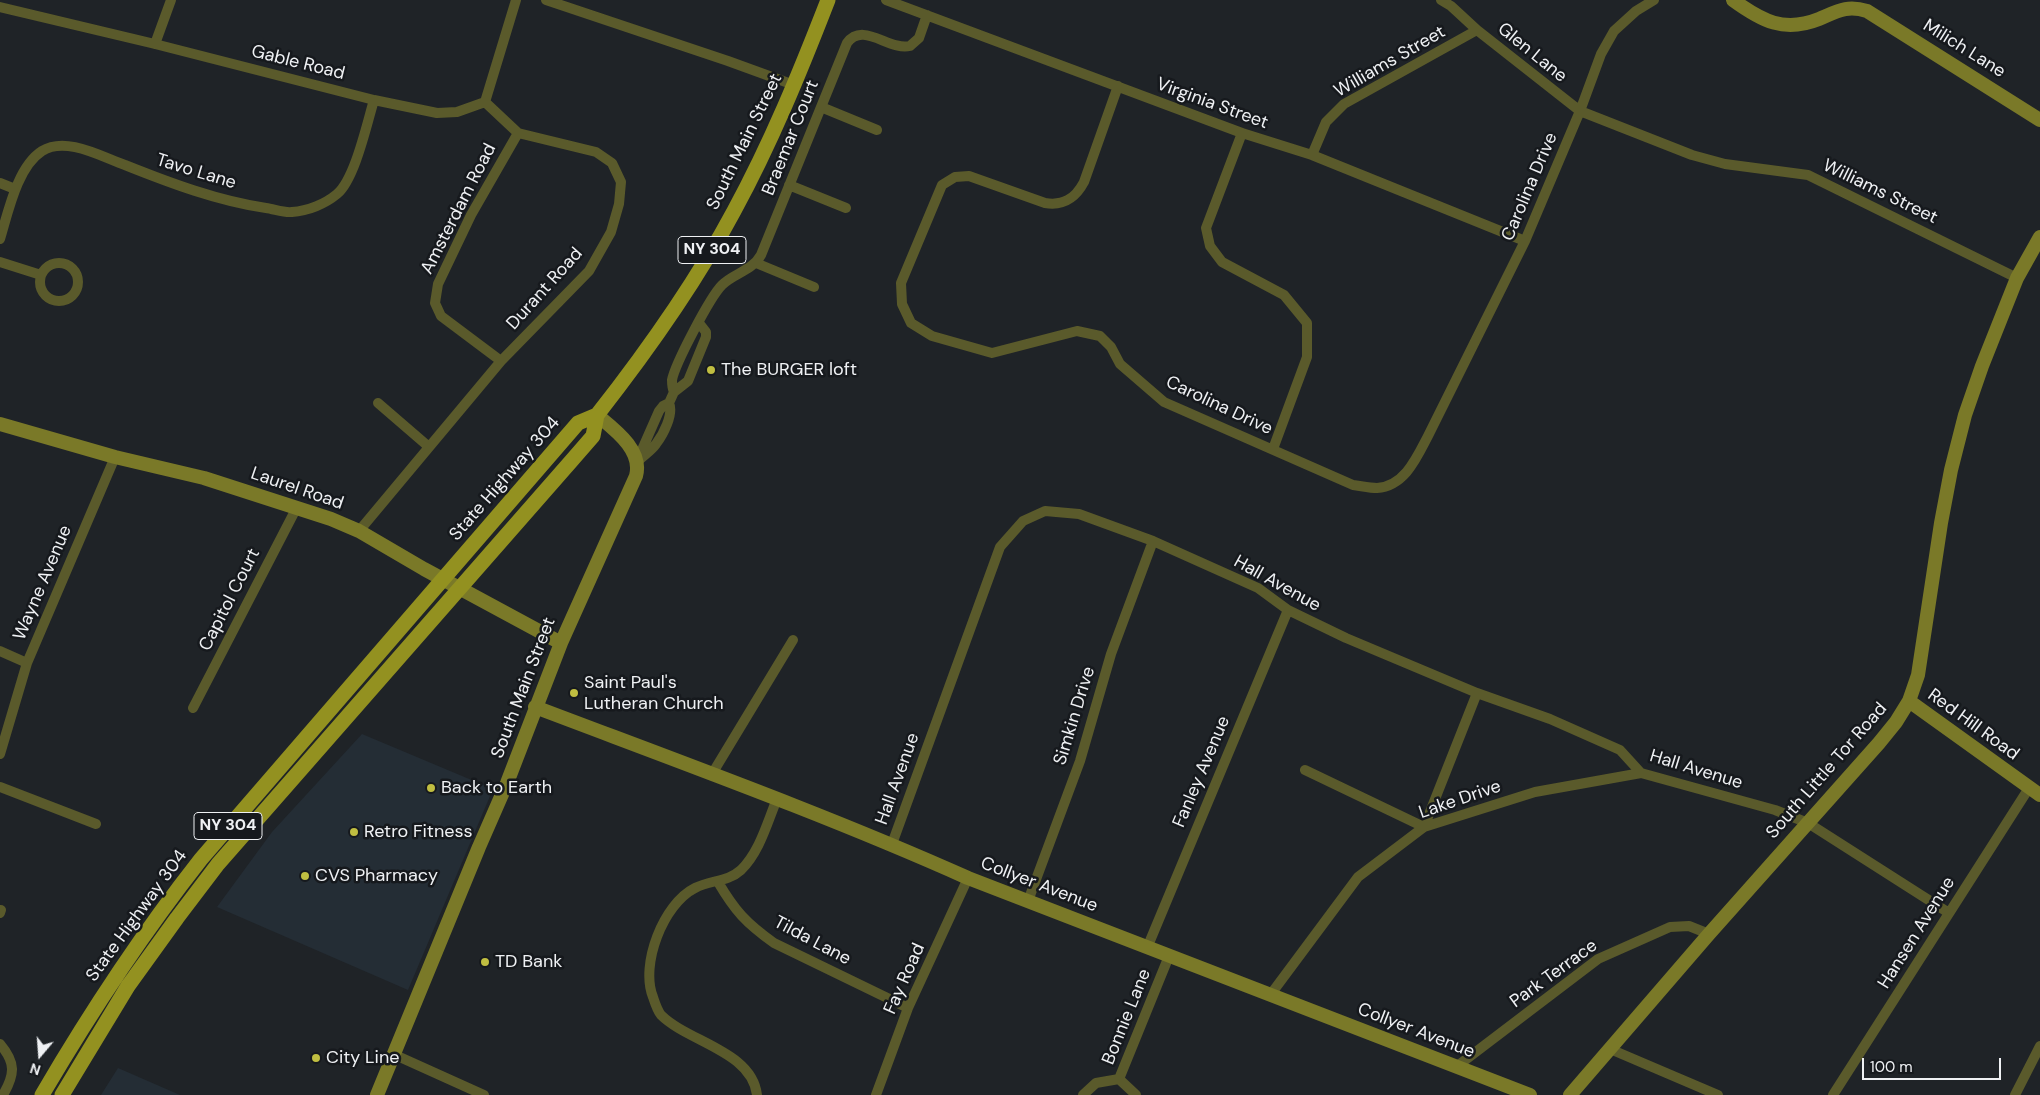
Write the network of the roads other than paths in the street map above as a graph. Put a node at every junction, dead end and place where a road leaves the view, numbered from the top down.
1 (172, 0) edge
2 (516, 0) edge
3 (546, 0) edge
4 (828, 0) edge
5 (886, 0) edge
6 (1442, 0) edge
7 (1654, 0) edge
8 (1733, 0) edge
9 (0, 7) edge
10 (927, 15) junction
11 (1477, 30) junction
12 (155, 44) junction
13 (794, 85) junction
14 (1118, 86) junction
15 (374, 100) junction
16 (485, 102) junction
17 (821, 107) junction
18 (1580, 111) junction
19 (2040, 120) edge
20 (877, 130) dead end
21 (518, 133) junction
22 (1242, 133) junction
23 (1312, 155) junction
24 (0, 183) edge
25 (789, 185) junction
26 (15, 189) junction
27 (846, 208) dead end
28 (2040, 237) edge
29 (0, 239) edge
30 (1525, 241) junction
31 (0, 262) edge
32 (756, 264) junction
33 (41, 275) dead end
34 (2017, 278) junction
35 (814, 287) dead end
36 (699, 323) junction
37 (501, 361) junction
38 (674, 392) junction
39 (378, 403) dead end
40 (597, 415) junction
41 (0, 424) edge
42 (429, 448) junction
43 (1273, 450) junction
44 (115, 457) junction
45 (637, 461) junction
46 (297, 507) junction
47 (360, 531) junction
48 (1153, 541) junction
49 (442, 579) junction
50 (461, 589) junction
51 (1288, 610) junction
52 (794, 640) dead end
53 (561, 643) junction
54 (0, 651) edge
55 (27, 662) junction
56 (1477, 694) junction
57 (1910, 701) junction
58 (535, 707) junction
59 (193, 708) dead end
60 (0, 754) edge
61 (1305, 770) dead end
62 (1641, 773) junction
63 (712, 774) junction
64 (0, 787) edge
65 (2036, 790) edge
66 (777, 799) junction
67 (1808, 823) junction
68 (96, 824) dead end
69 (1424, 827) junction
70 (892, 844) junction
71 (968, 878) junction
72 (718, 882) junction
73 (1028, 901) junction
74 (1949, 913) junction
75 (1709, 934) junction
76 (1147, 948) junction
77 (1169, 956) junction
78 (1271, 994) junction
79 (908, 1008) junction
80 (0, 1044) edge
81 (2040, 1046) edge
82 (1610, 1049) junction
83 (393, 1054) junction
84 (1456, 1067) junction
85 (1120, 1079) junction
86 (3, 1095) edge
87 (42, 1095) edge
88 (62, 1095) edge
89 (377, 1095) edge
90 (484, 1095) edge
91 (757, 1095) edge
92 (876, 1095) edge
93 (1083, 1095) edge
94 (1136, 1095) edge
95 (1530, 1095) edge
96 (1570, 1095) edge
97 (1718, 1095) edge
98 (1833, 1095) edge
99 (2016, 1095) edge

1 - 12 street
2 - 16 street
3 - 13 street
4 - 13 main road, South Main Street / NY 304
5 - 10 street, Virginia Street
6 - 11 street, Glen Lane
7 - 18 street, Carolina Drive
8 - 19 street, Milich Lane
9 - 12 street, Gable Road
10 - 14 street, Virginia Street
10 - 17 street, Braemar Court
11 - 18 street, Glen Lane
11 - 23 street, Williams Street
12 - 15 street, Gable Road
13 - 40 main road, South Main Street / NY 304
14 - 22 street, Virginia Street
14 - 43 street, Carolina Drive
15 - 16 street, Gable Road
15 - 26 street, Tavo Lane
16 - 21 street, Durant Road
17 - 20 street
17 - 25 street, Braemar Court
18 - 30 street, Carolina Drive
18 - 34 street, Williams Street
21 - 37 street, Amsterdam Road
21 - 37 street, Durant Road
22 - 23 street, Virginia Street
22 - 43 street
23 - 30 street, Virginia Street
24 - 26 street
25 - 27 street
25 - 32 street, Braemar Court
26 - 29 street, Tavo Lane
28 - 34 street, South Little Tor Road
30 - 43 street, Carolina Drive
31 - 33 street
32 - 35 street
32 - 36 street
34 - 57 street, South Little Tor Road
36 - 38 street
36 - 38 street
37 - 42 street, Durant Road
38 - 45 street
39 - 42 street
40 - 45 street
40 - 49 main road, State Highway 304 / NY 304
40 - 50 main road, State Highway 304 / NY 304
41 - 44 street, Laurel Road
42 - 47 street, Durant Road
44 - 46 street, Laurel Road
44 - 55 street, Wayne Avenue
45 - 53 street, South Main Street
46 - 47 street, Laurel Road
46 - 59 street, Capitol Court
47 - 49 street, Laurel Road
48 - 51 street, Hall Avenue
48 - 70 street, Hall Avenue
48 - 73 street, Simkin Drive
49 - 50 street, Laurel Road
49 - 87 main road, State Highway 304 / NY 304
50 - 53 street, Laurel Road
50 - 88 main road, State Highway 304 / NY 304
51 - 56 street, Hall Avenue
51 - 76 street, Fanley Avenue
52 - 63 street
53 - 58 street, South Main Street
54 - 55 street
55 - 60 street, Wayne Avenue
56 - 62 street, Hall Avenue
56 - 69 street
57 - 65 street, Red Hill Road
57 - 67 street, South Little Tor Road
58 - 63 street, Collyer Avenue
58 - 83 street, South Main Street
61 - 69 street
62 - 67 street, Hall Avenue
62 - 69 street, Lake Drive
63 - 66 street, Collyer Avenue
64 - 68 street
65 - 74 street, Hansen Avenue
66 - 70 street, Collyer Avenue
66 - 72 street
67 - 74 street, Hall Avenue
67 - 75 street, South Little Tor Road
69 - 78 street, Lake Drive
70 - 71 street, Collyer Avenue
71 - 73 street, Collyer Avenue
71 - 79 street, Fay Road
72 - 79 street, Tilda Lane
72 - 91 street
73 - 76 street, Collyer Avenue
74 - 98 street, Hansen Avenue
75 - 82 street, South Little Tor Road
75 - 84 street, Park Terrace
76 - 77 street, Collyer Avenue
77 - 78 street, Collyer Avenue
77 - 85 street, Bonnie Lane
78 - 84 street, Collyer Avenue
79 - 92 street, Fay Road
80 - 86 street
81 - 99 street
82 - 96 street, South Little Tor Road
82 - 97 street
83 - 89 street, South Main Street
83 - 90 street
84 - 95 street, Collyer Avenue
85 - 93 street, Bonnie Lane
85 - 94 street

